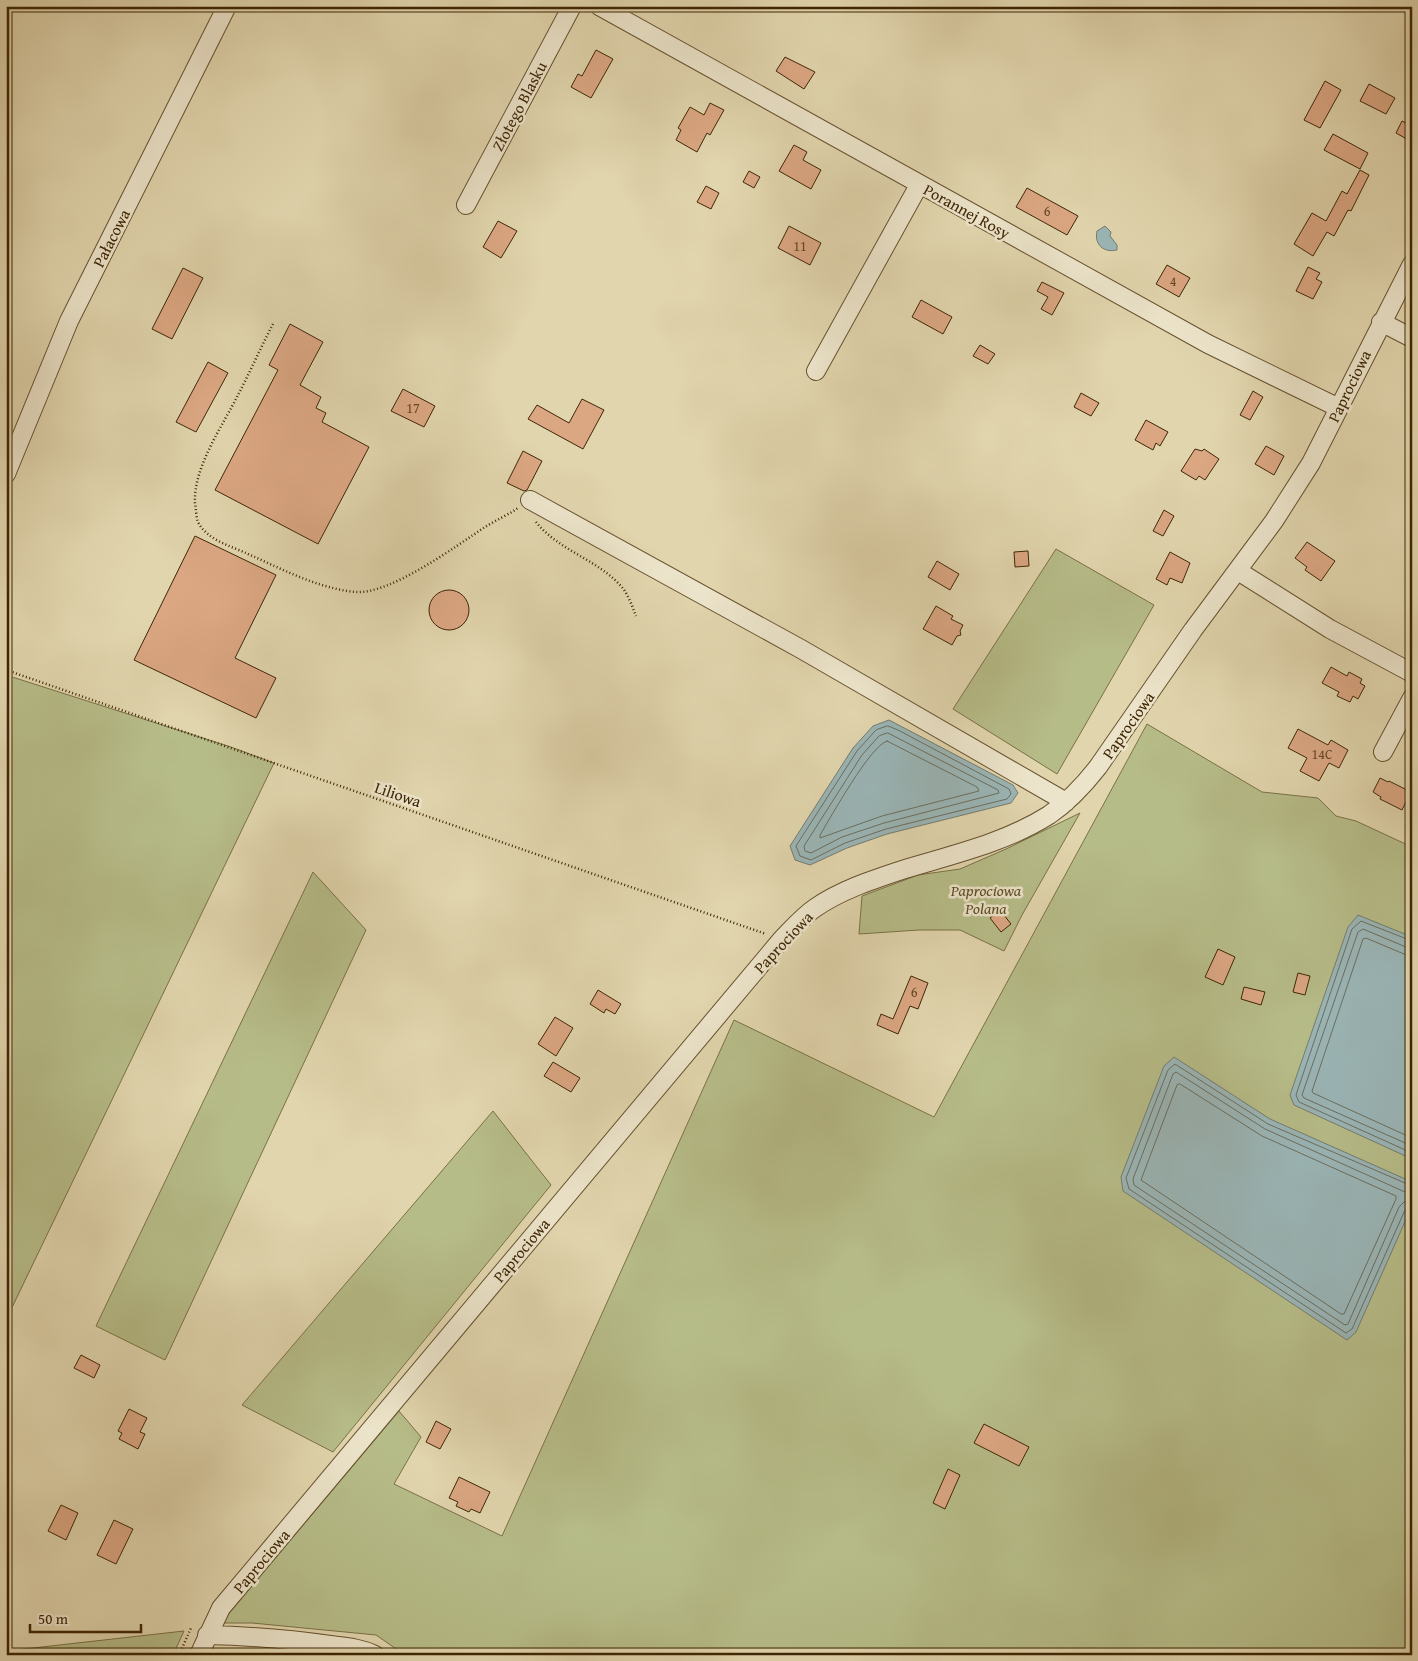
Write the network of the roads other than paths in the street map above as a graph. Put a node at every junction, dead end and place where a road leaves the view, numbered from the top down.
1 (227, 6) edge
2 (572, 6) edge
3 (599, 6) edge
4 (920, 185) junction
5 (466, 205) dead end
6 (1412, 264) edge
7 (1382, 322) junction
8 (1412, 338) edge
9 (816, 371) dead end
10 (1338, 408) junction
11 (6, 474) edge
12 (530, 500) road end
13 (1238, 572) junction
14 (1412, 673) edge
15 (1412, 698) edge
16 (1383, 752) dead end
17 (1066, 802) junction
18 (199, 1632) junction
19 (199, 1655) edge
20 (375, 1655) edge

1 - 11 street, Pałacowa
2 - 5 street, Złotego Blasku
3 - 4 street, Porannej Rosy
4 - 9 street
4 - 10 street, Porannej Rosy
6 - 7 street, Paprociowa
7 - 8 street
7 - 10 street, Paprociowa
10 - 13 street, Paprociowa
12 - 17 street
13 - 14 street
13 - 17 street, Paprociowa
15 - 16 street
17 - 18 street, Paprociowa
18 - 19 street, Paprociowa
18 - 20 street

